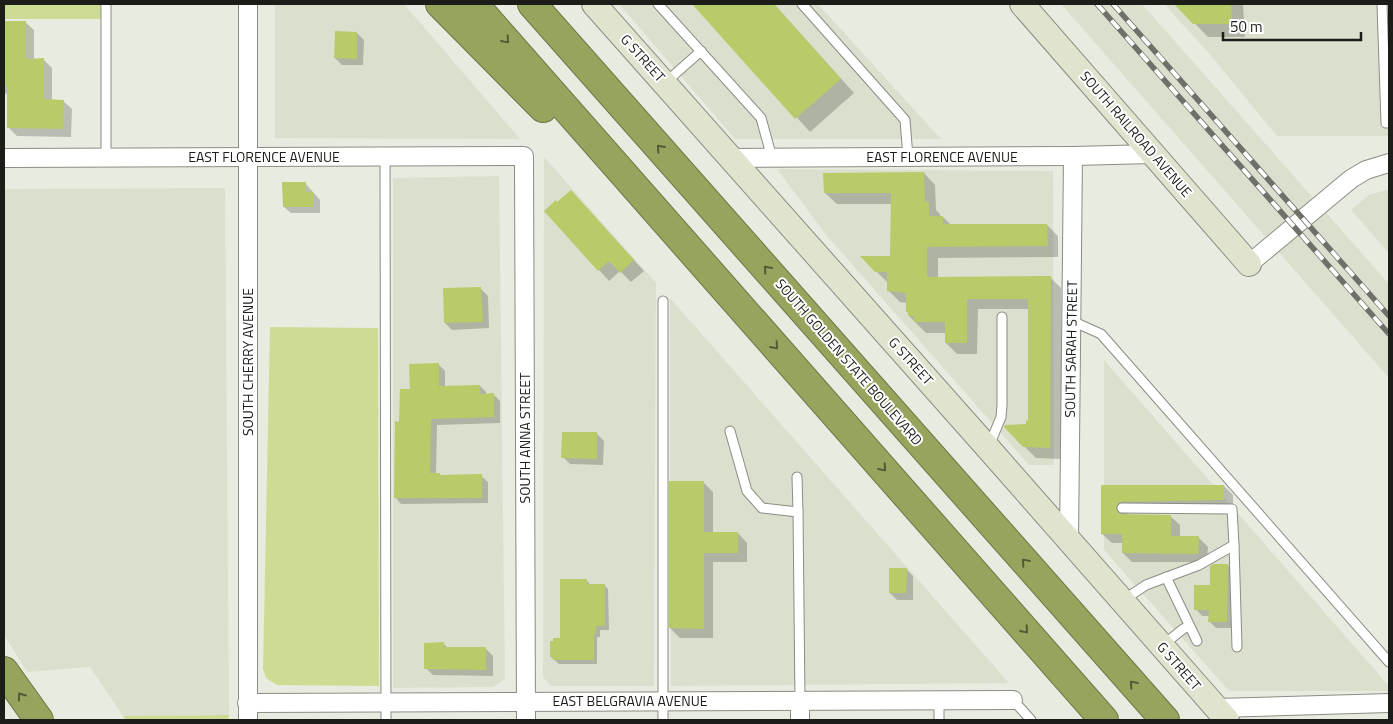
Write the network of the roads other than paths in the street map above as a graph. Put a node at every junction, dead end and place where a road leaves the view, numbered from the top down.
1 (106, 4) edge
2 (248, 4) edge
3 (440, 4) edge
4 (474, 4) edge
5 (532, 4) edge
6 (594, 4) edge
7 (658, 4) edge
8 (802, 4) edge
9 (1022, 4) edge
10 (1382, 4) edge
11 (701, 52) junction
12 (666, 82) junction
13 (1389, 123) edge
14 (1153, 154) junction
15 (524, 156) joint
16 (1073, 156) junction
17 (385, 157) junction
18 (908, 157) junction
19 (4, 158) edge
20 (106, 158) junction
21 (248, 158) junction
22 (730, 158) junction
23 (772, 158) junction
24 (1389, 162) edge
25 (1249, 264) joint
26 (663, 300) dead end
27 (1002, 317) dead end
28 (1072, 321) junction
29 (755, 323) junction
30 (730, 431) dead end
31 (988, 448) junction
32 (797, 477) dead end
33 (1122, 508) dead end
34 (798, 512) junction
35 (1069, 541) junction
36 (1234, 545) junction
37 (1166, 577) junction
38 (1122, 601) junction
39 (1189, 626) junction
40 (1197, 641) dead end
41 (1162, 646) junction
42 (1237, 647) dead end
43 (1389, 662) edge
44 (4, 671) edge
45 (939, 700) junction
46 (1013, 700) joint
47 (663, 701) junction
48 (800, 701) junction
49 (386, 702) junction
50 (526, 702) junction
51 (1389, 703) edge
52 (248, 712) edge
53 (1222, 714) edge
54 (39, 720) edge
55 (386, 720) edge
56 (526, 720) edge
57 (663, 720) edge
58 (800, 720) edge
59 (939, 720) edge
60 (1031, 720) edge
61 (1104, 720) edge
62 (1165, 720) edge

1 - 20 lane
2 - 21 street, SOUTH CHERRY AVENUE
3 - 29 highway
4 -> 29 highway
62 -> 5 highway, SOUTH GOLDEN STATE BOULEVARD
6 - 12 street, G STREET
7 - 11 lane
8 - 18 lane
9 - 14 street, SOUTH RAILROAD AVENUE
10 - 13 lane
11 - 12 lane
11 - 23 lane
12 - 22 street, G STREET
14 - 16 street, EAST FLORENCE AVENUE
14 - 25 street, SOUTH RAILROAD AVENUE
15 - 17 street, EAST FLORENCE AVENUE
15 - 50 street, SOUTH ANNA STREET
16 - 18 street, EAST FLORENCE AVENUE
16 - 28 street, SOUTH SARAH STREET
17 - 21 street, EAST FLORENCE AVENUE
17 - 49 lane
18 - 23 street, EAST FLORENCE AVENUE
19 - 20 street, EAST FLORENCE AVENUE
20 - 21 street, EAST FLORENCE AVENUE
21 - 52 street, SOUTH CHERRY AVENUE
22 - 23 street, EAST FLORENCE AVENUE
22 - 31 street, G STREET
24 - 25 street
26 - 47 lane
27 - 31 lane
28 - 35 street, SOUTH SARAH STREET
28 - 43 lane
29 -> 61 highway
30 - 34 lane
31 - 35 street, G STREET
32 - 34 lane
33 - 36 lane
34 - 48 lane
35 - 38 street, G STREET
36 - 37 lane
36 - 42 lane
37 - 38 lane
37 - 39 lane
38 - 41 street, G STREET
39 - 40 lane
39 - 41 lane
41 - 53 street, G STREET
54 -> 44 highway
45 - 46 street, EAST BELGRAVIA AVENUE
45 - 48 street, EAST BELGRAVIA AVENUE
45 - 59 lane
46 - 60 lane
47 - 48 street, EAST BELGRAVIA AVENUE
47 - 50 street, EAST BELGRAVIA AVENUE
47 - 57 lane
48 - 58 street
49 - 50 street, EAST BELGRAVIA AVENUE
49 - 52 street, EAST BELGRAVIA AVENUE
49 - 55 lane
50 - 56 street, SOUTH ANNA STREET
51 - 53 street

